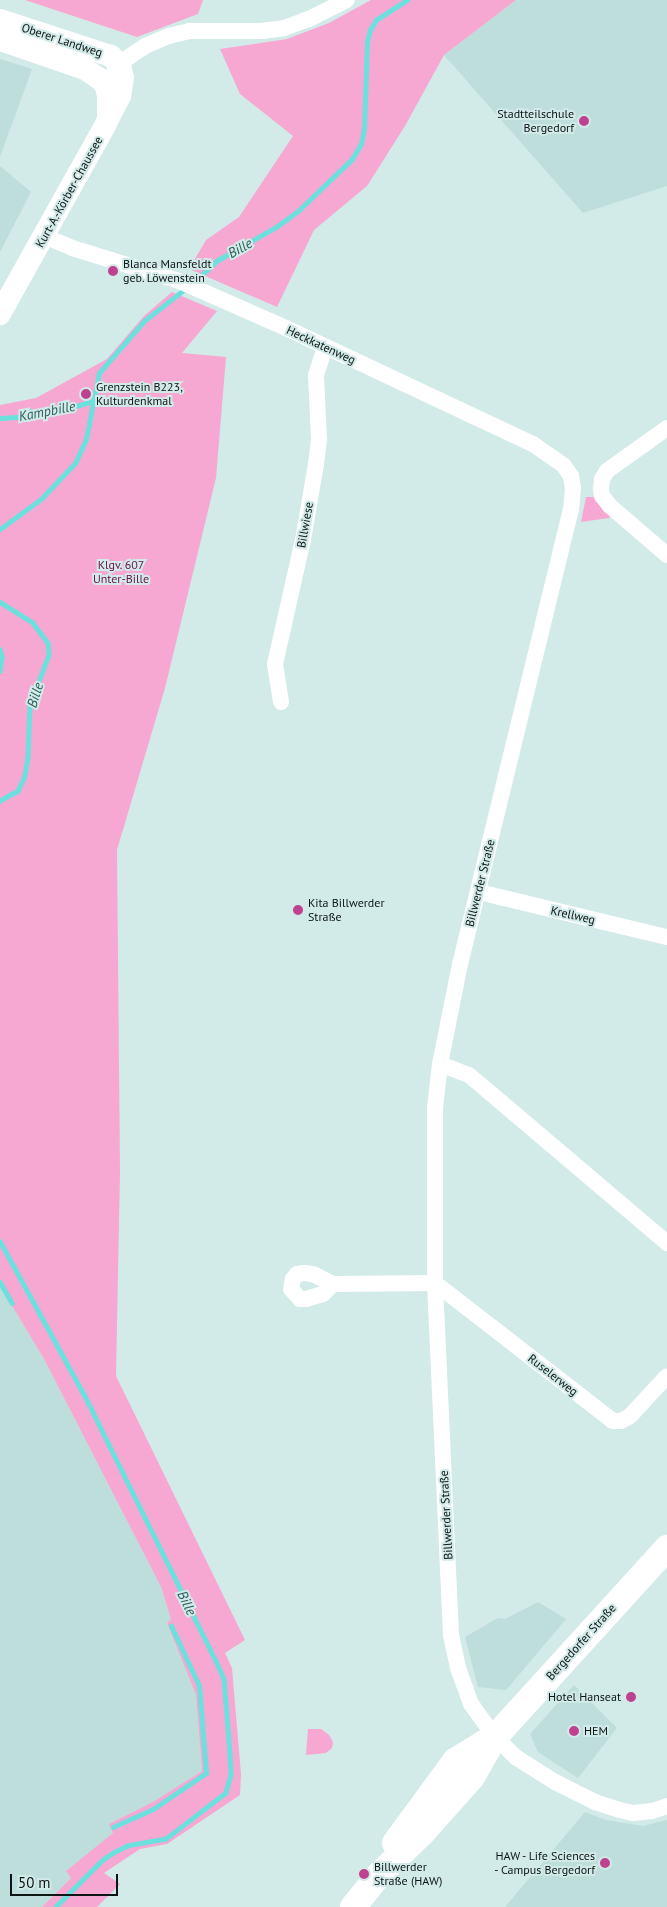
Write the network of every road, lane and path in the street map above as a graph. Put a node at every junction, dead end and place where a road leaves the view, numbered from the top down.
1 (347, 0) edge
2 (1, 28) edge
3 (120, 65) junction
4 (105, 84) junction
5 (106, 124) junction
6 (44, 236) junction
7 (0, 314) edge
8 (325, 347) junction
9 (667, 428) edge
10 (573, 488) joint
11 (667, 555) edge
12 (281, 702) dead end
13 (479, 892) junction
14 (667, 936) edge
15 (440, 1064) junction
16 (667, 1243) edge
17 (435, 1283) junction
18 (333, 1284) dead end
19 (667, 1376) edge
20 (667, 1548) edge
21 (495, 1737) junction
22 (667, 1806) edge
23 (353, 1907) edge

1 - 3 street
2 - 3 main road, Oberer Landweg
2 - 4 main road, Oberer Landweg
3 - 4 street
3 - 5 main road, Kurt-A.-Körber-Chaussee
4 - 5 main road
5 - 6 main road, Kurt-A.-Körber-Chaussee
6 - 7 main road, Kurt-A.-Körber-Chaussee
6 - 8 street, Heckkatenweg
8 - 10 street, Heckkatenweg
8 - 12 street, Billwiese
9 - 11 street
10 - 13 street, Billwerder Straße
13 - 14 street, Krellweg
13 - 15 street, Billwerder Straße
15 - 16 street
15 - 17 street, Billwerder Straße
17 - 18 street
17 - 19 street, Ruselerweg
17 - 21 street, Billwerder Straße
20 - 21 main road, Bergedorfer Straße
21 - 22 street, Billwerder Straße
21 - 23 main road, Bergedorfer Straße

